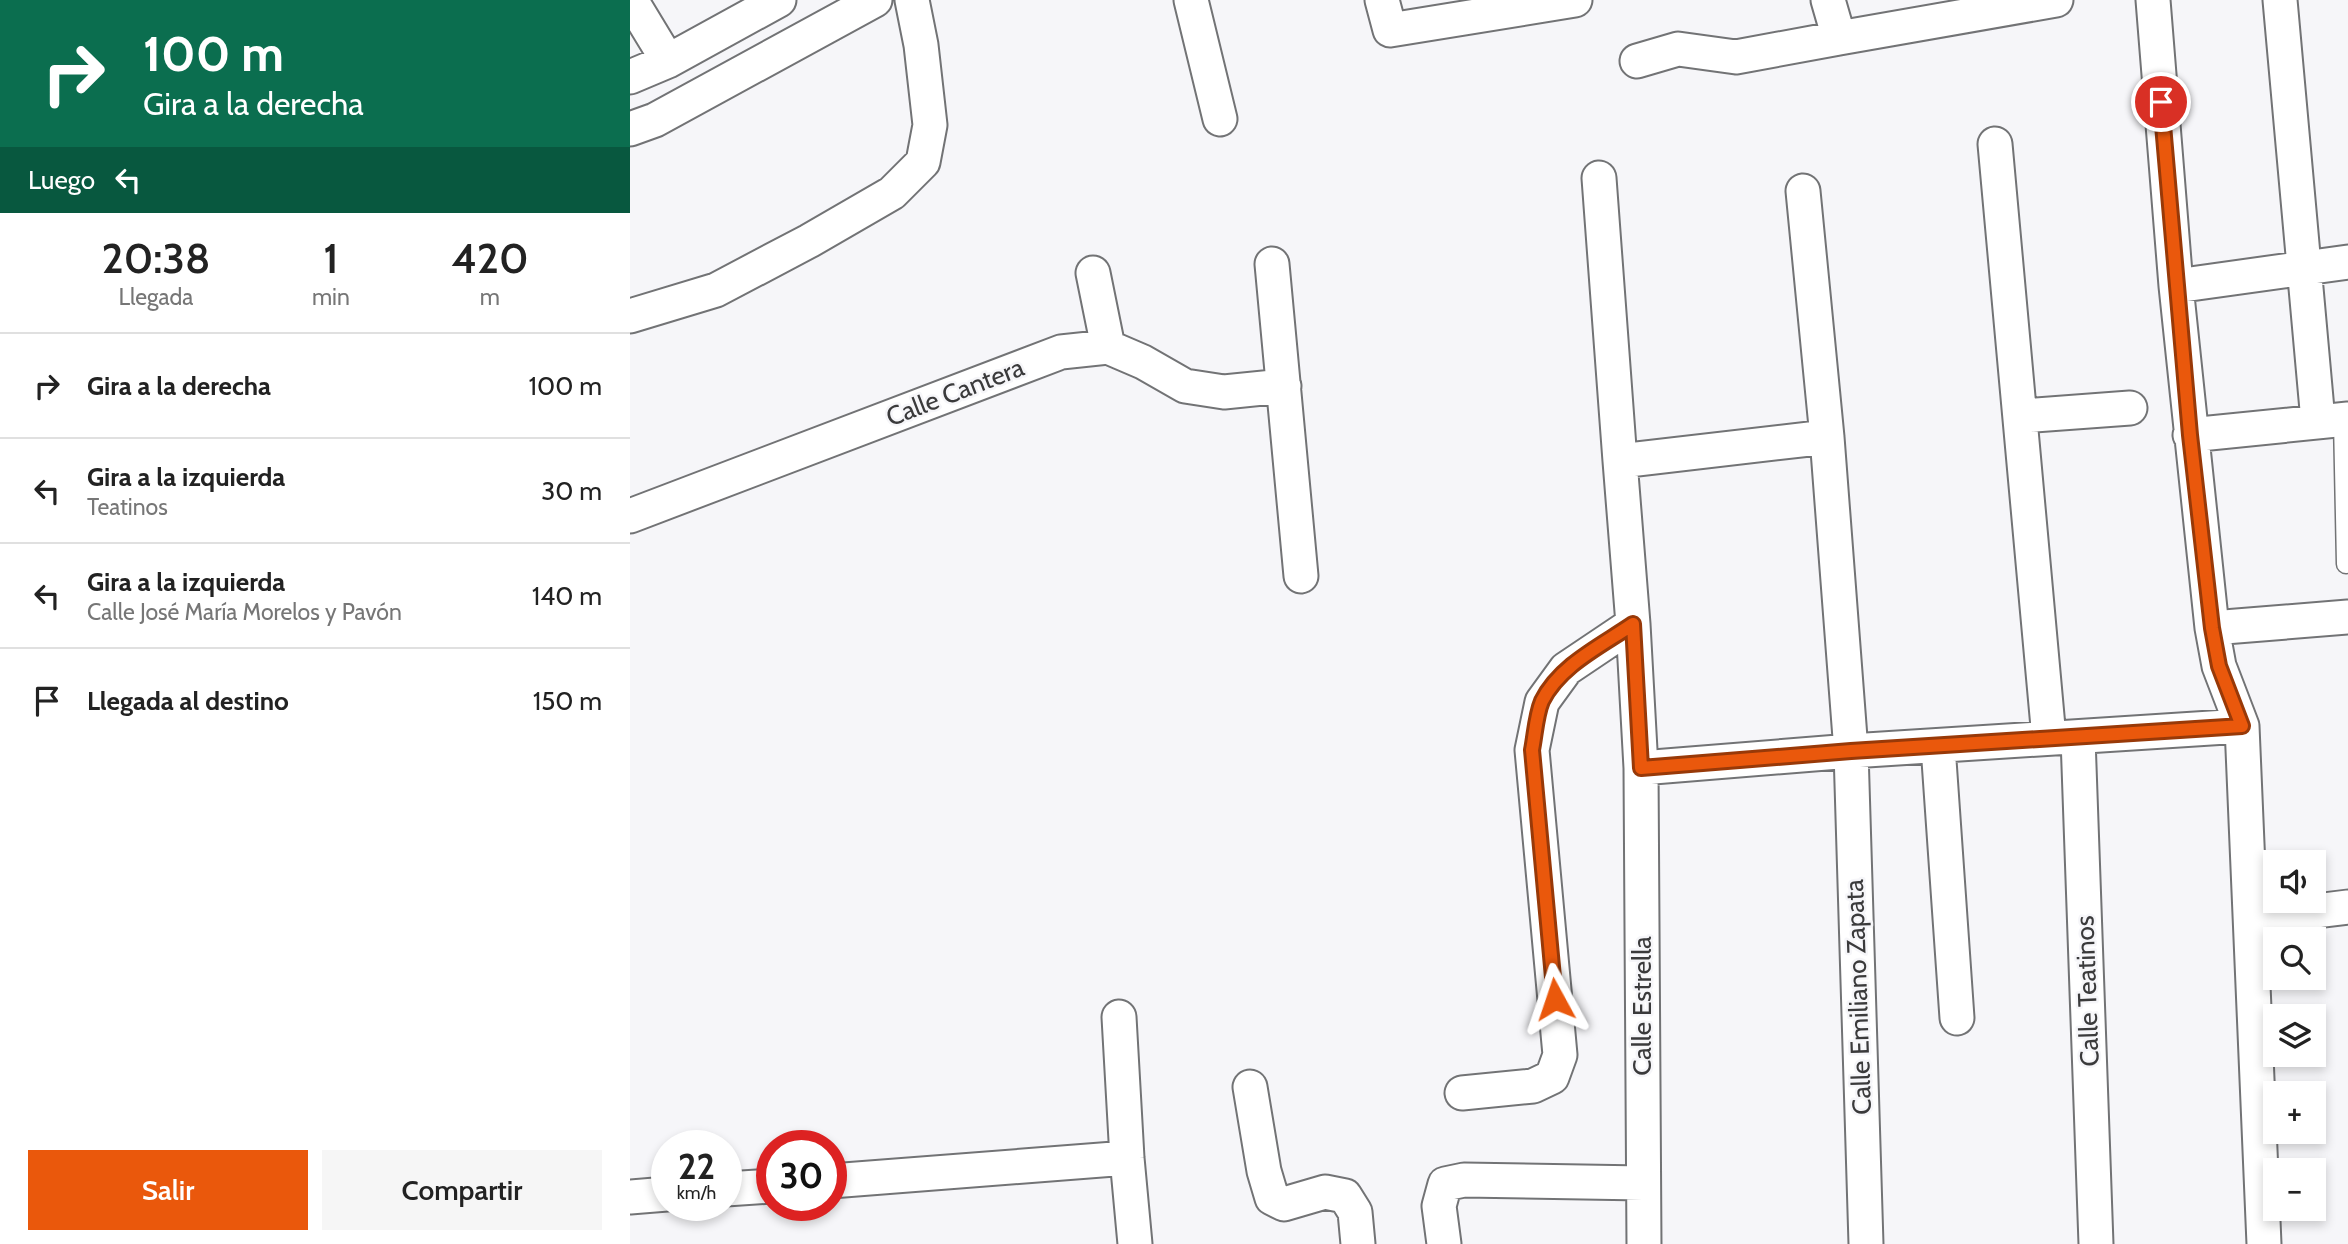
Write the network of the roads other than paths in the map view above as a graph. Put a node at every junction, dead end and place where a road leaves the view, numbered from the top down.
1 (631, 0) edge
2 (874, 0) edge
3 (912, 0) edge
4 (1191, 0) edge
5 (1575, 0) edge
6 (1828, 0) edge
7 (2056, 0) edge
8 (2153, 0) edge
9 (2280, 0) edge
10 (759, 5) edge
11 (1386, 15) edge
12 (1839, 38) junction
13 (668, 61) junction
14 (1637, 61) dead end
15 (630, 78) edge
16 (1220, 118) dead end
17 (630, 129) edge
18 (1995, 144) dead end
19 (1599, 178) dead end
20 (1803, 191) dead end
21 (2348, 262) edge
22 (1272, 264) dead end
23 (2303, 270) junction
24 (1093, 273) dead end
25 (2176, 286) junction
26 (630, 316) edge
27 (1108, 347) junction
28 (1284, 386) junction
29 (2130, 408) dead end
30 (2021, 416) junction
31 (2336, 420) edge
32 (2190, 435) junction
33 (1827, 437) junction
34 (1620, 461) junction
35 (630, 516) edge
36 (2346, 564) edge
37 (1301, 576) dead end
38 (2348, 617) edge
39 (1633, 624) junction
40 (2212, 628) junction
41 (2242, 726) junction
42 (2063, 738) junction
43 (1938, 746) junction
44 (1851, 751) junction
45 (1641, 768) junction
46 (2348, 907) edge
47 (2251, 919) junction
48 (1119, 1017) dead end
49 (1957, 1018) dead end
50 (1250, 1087) dead end
51 (1462, 1093) dead end
52 (1127, 1158) junction
53 (847, 1180) edge
54 (1643, 1183) junction
55 (651, 1195) edge
56 (630, 1197) edge
57 (1135, 1244) edge
58 (1358, 1244) edge
59 (1444, 1244) edge
60 (1644, 1244) edge
61 (1866, 1244) edge
62 (2096, 1244) edge
63 (2264, 1244) edge

1 - 13 street
2 - 17 street
3 - 26 street
4 - 16 street
5 - 11 street
6 - 12 street
7 - 12 street
8 - 25 street
9 - 23 street
10 - 13 street
12 - 14 street
13 - 15 street
18 - 30 street, Calle Teatinos
19 - 34 street, Calle Estrella
20 - 33 street, Calle Emiliano Zapata
21 - 23 street
22 - 28 street
23 - 25 street
23 - 31 street
24 - 27 street
25 - 32 street
27 - 28 street, Calle Cantera
27 - 35 street, Calle Cantera
28 - 37 street
29 - 30 street
30 - 42 street, Calle Teatinos
31 - 32 street
31 - 36 lane
32 - 40 street
33 - 34 street
33 - 44 street, Calle Emiliano Zapata
34 - 39 street, Calle Estrella
38 - 40 street
39 - 45 street, Calle Estrella
39 - 51 street
40 - 41 street
41 - 42 street
41 - 47 street
42 - 43 street
42 - 62 street, Calle Teatinos
43 - 44 street
43 - 49 street
44 - 45 street
44 - 61 street, Calle Emiliano Zapata
45 - 54 street, Calle Estrella
46 - 47 street
47 - 63 street
48 - 52 street
50 - 58 street
52 - 53 street
52 - 57 street
54 - 59 street
54 - 60 street, Calle Estrella
55 - 56 street

